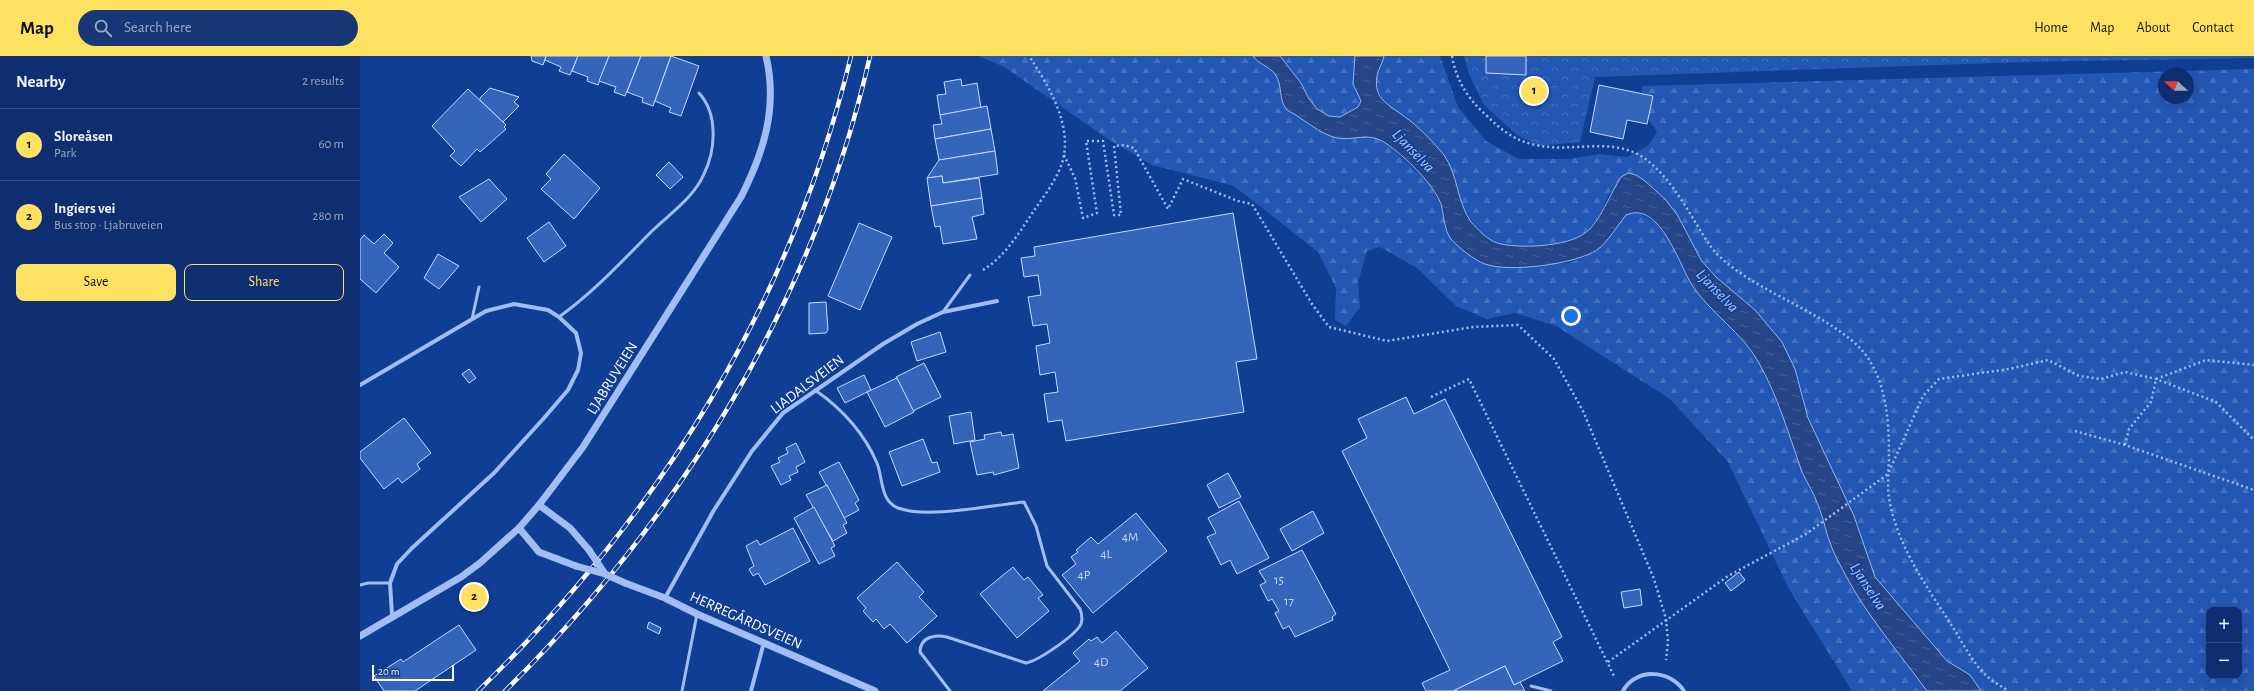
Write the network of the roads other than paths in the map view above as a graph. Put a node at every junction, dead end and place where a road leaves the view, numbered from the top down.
1 (766, 56) edge
2 (699, 93) dead end
3 (970, 275) road end
4 (479, 287) dead end
5 (997, 301) dead end
6 (942, 312) junction
7 (559, 317) junction
8 (472, 320) junction
9 (360, 385) edge
10 (815, 390) junction
11 (539, 504) junction
12 (518, 528) junction
13 (606, 574) junction
14 (390, 583) junction
15 (360, 585) edge
16 (665, 598) junction
17 (697, 614) junction
18 (392, 616) junction
19 (360, 636) edge
20 (764, 642) junction
21 (1531, 686) dead end
22 (1624, 690) edge
23 (682, 691) edge
24 (751, 691) edge
25 (875, 691) edge
26 (950, 691) edge
27 (1551, 691) edge
28 (1684, 691) edge

1 - 11 street, LJABRUVEIEN
2 - 7 lane
3 - 6 lane
4 - 8 lane
5 - 6 street, LIADALSVEIEN
6 - 10 street, LIADALSVEIEN
7 - 8 street
7 - 14 street
8 - 9 street
10 - 16 street, LIADALSVEIEN
10 - 26 lane
11 - 12 street, LJABRUVEIEN
11 - 13 street, bridge
12 - 13 street, HERREGÅRDSVEIEN, bridge
12 - 18 street, LJABRUVEIEN
13 - 16 street, HERREGÅRDSVEIEN, bridge
14 - 15 lane
14 - 18 street
16 - 17 street, HERREGÅRDSVEIEN
17 - 20 street, HERREGÅRDSVEIEN
17 - 23 lane
18 - 19 street, LJABRUVEIEN
20 - 24 street
20 - 25 street, HERREGÅRDSVEIEN
21 - 27 lane
22 - 28 street

